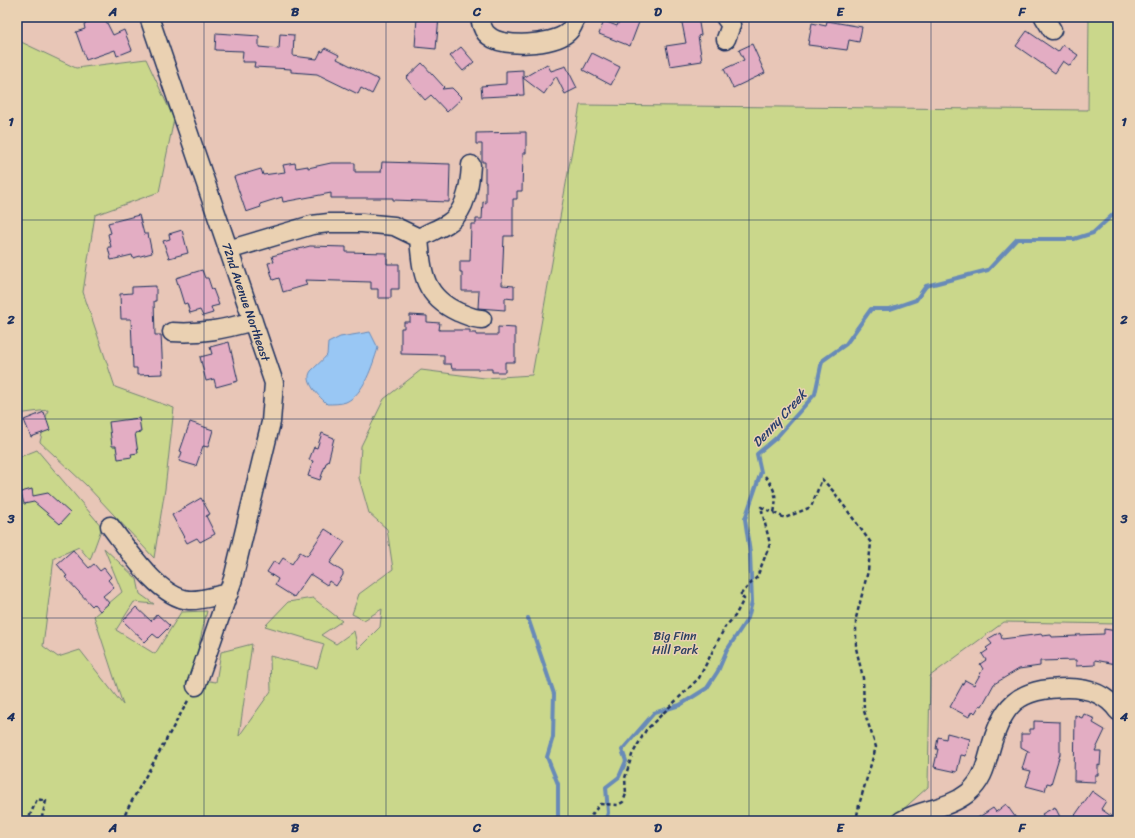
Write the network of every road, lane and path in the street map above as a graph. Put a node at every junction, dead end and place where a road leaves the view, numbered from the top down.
1 (149, 17) edge
2 (480, 17) edge
3 (576, 17) edge
4 (725, 17) edge
5 (726, 39) dead end
6 (470, 165) dead end
7 (419, 238) junction
8 (228, 250) junction
9 (482, 319) dead end
10 (253, 321) junction
11 (172, 332) dead end
12 (766, 476) dead end
13 (774, 514) junction
14 (110, 526) dead end
15 (228, 593) junction
16 (196, 686) joint
17 (1118, 712) edge
18 (25, 821) edge
19 (41, 821) edge
20 (122, 821) edge
21 (587, 821) edge
22 (856, 821) edge
23 (901, 821) edge

1 - 8 street, 72nd Avenue Northeast
2 - 3 street
4 - 5 street
6 - 7 street
7 - 8 street
7 - 9 street
8 - 10 street, 72nd Avenue Northeast
10 - 11 street
10 - 15 street, 72nd Avenue Northeast
12 - 13 path
13 - 21 path
13 - 22 path
14 - 15 street
15 - 16 street, 72nd Avenue Northeast
16 - 20 path
17 - 23 street
18 - 19 path

